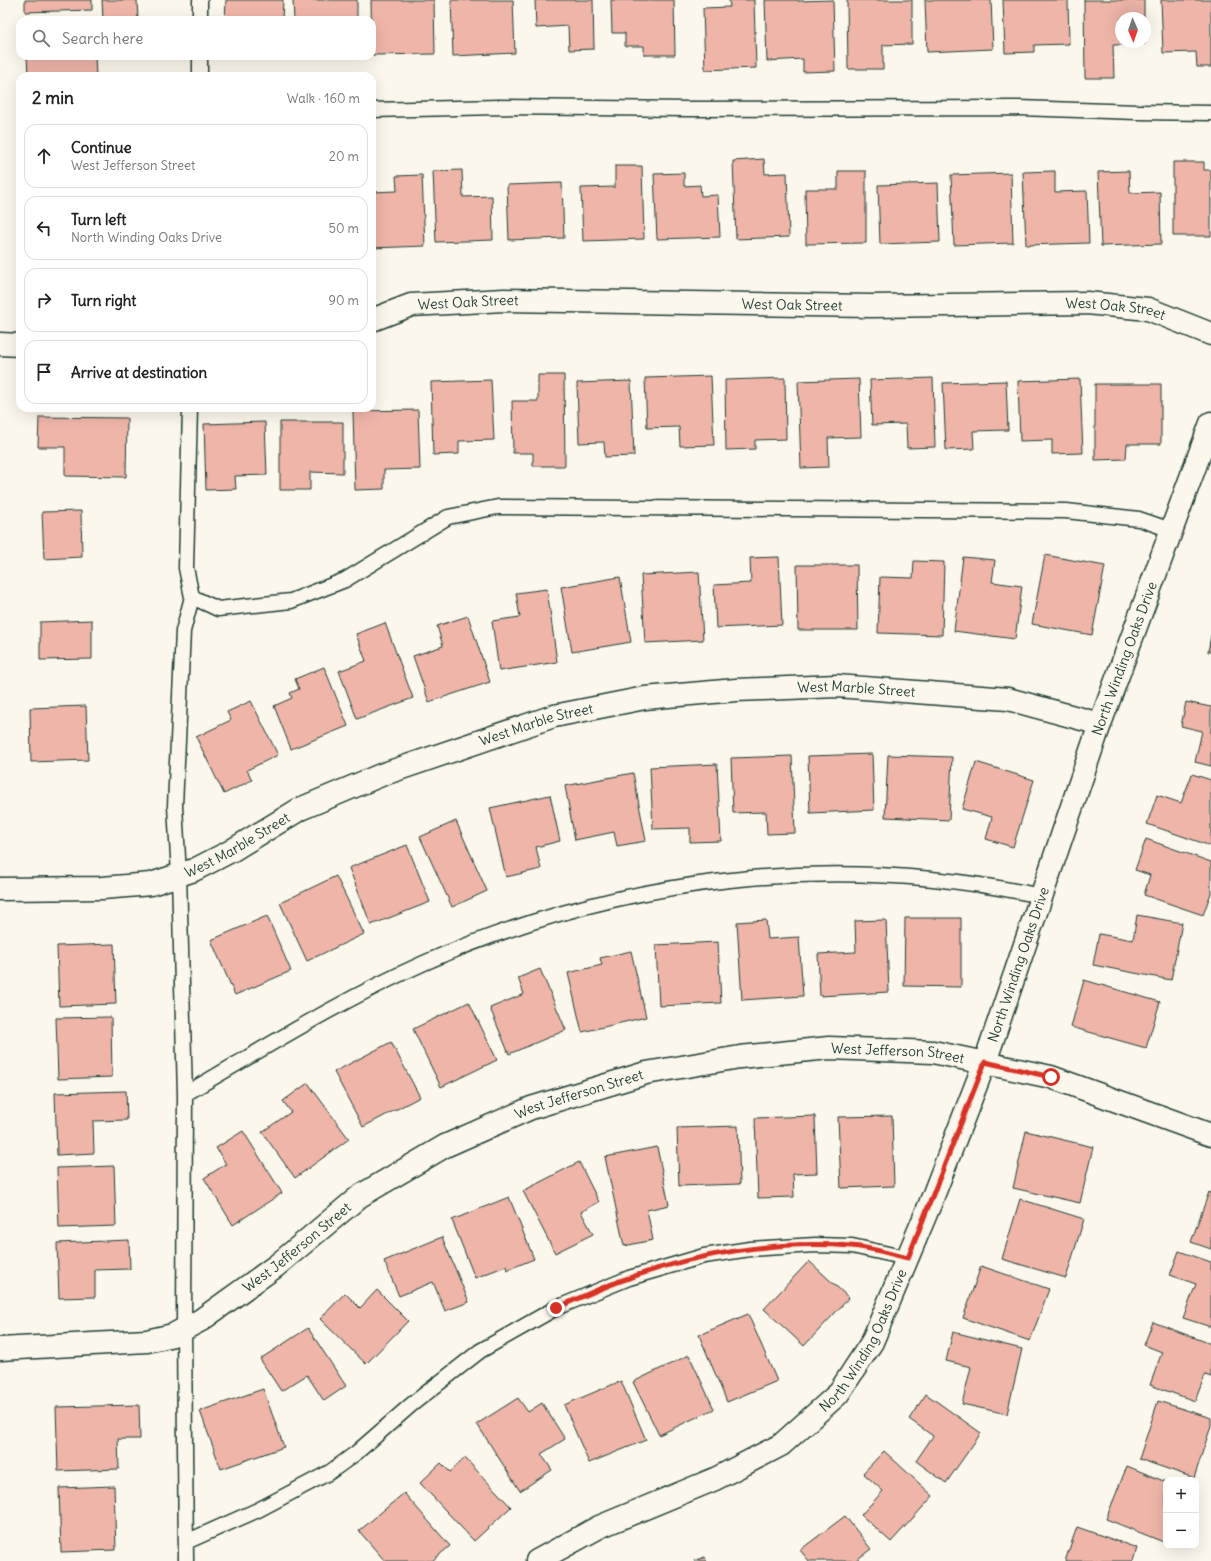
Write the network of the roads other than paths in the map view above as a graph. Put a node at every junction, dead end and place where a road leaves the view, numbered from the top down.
1 (200, 0) edge
2 (200, 16) edge
3 (200, 60) edge
4 (200, 72) edge
5 (376, 110) edge
6 (1211, 113) edge
7 (376, 318) edge
8 (1211, 334) edge
9 (0, 344) edge
10 (16, 345) edge
11 (190, 412) edge
12 (1211, 423) edge
13 (1172, 530) junction
14 (192, 597) junction
15 (1100, 724) junction
16 (179, 875) junction
17 (0, 889) edge
18 (1041, 896) junction
19 (985, 1062) junction
20 (185, 1094) junction
21 (1211, 1135) edge
22 (908, 1258) junction
23 (184, 1330) junction
24 (0, 1349) edge
25 (186, 1542) junction
26 (186, 1561) edge
27 (537, 1561) edge

1 - 2 lane
3 - 4 lane
5 - 6 lane
7 - 8 street, West Oak Street
9 - 10 street
11 - 14 lane
12 - 13 street, North Winding Oaks Drive
13 - 14 lane
13 - 15 street, North Winding Oaks Drive
14 - 16 lane
15 - 16 street, West Marble Street
15 - 18 street, North Winding Oaks Drive
16 - 17 street, West Marble Street
16 - 20 lane
18 - 19 street, North Winding Oaks Drive
18 - 20 lane
19 - 21 street, West Jefferson Street
19 - 22 street, North Winding Oaks Drive
19 - 23 street, West Jefferson Street
20 - 23 lane
22 - 25 lane
22 - 27 street, North Winding Oaks Drive
23 - 24 street, West Jefferson Street
23 - 25 lane
25 - 26 lane

